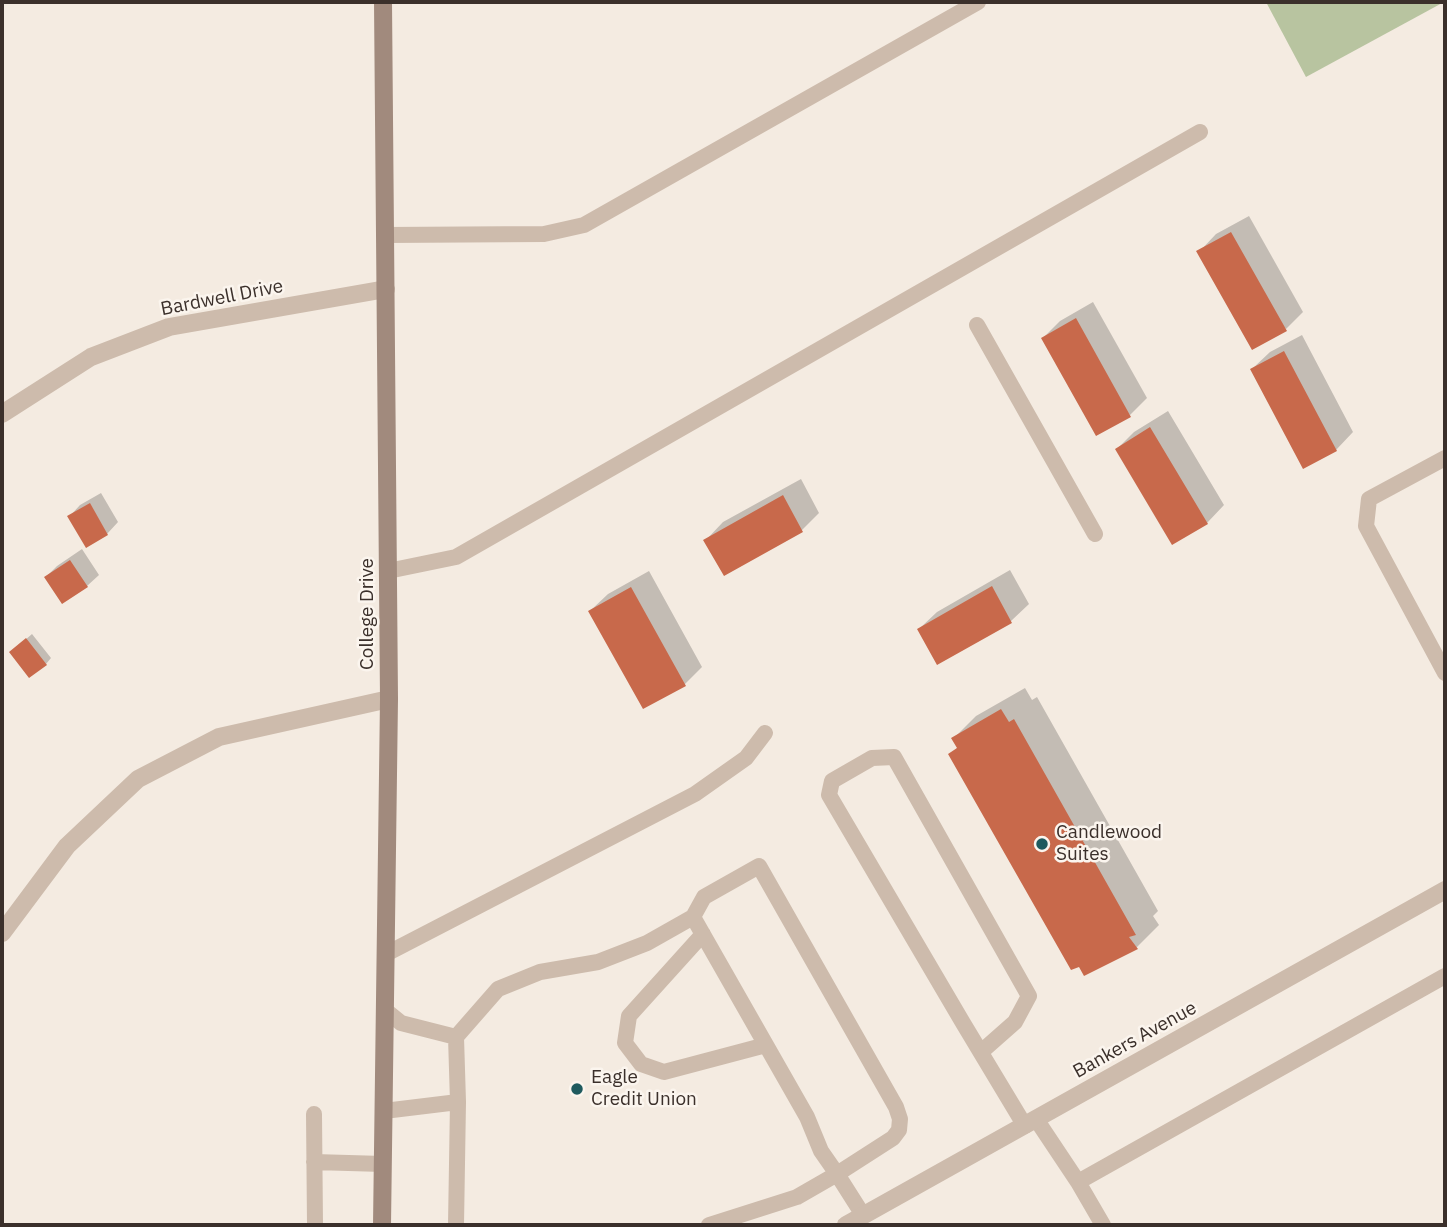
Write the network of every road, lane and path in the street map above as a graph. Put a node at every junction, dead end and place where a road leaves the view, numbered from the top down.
1 (978, 2) edge
2 (387, 3) edge
3 (1200, 132) dead end
4 (386, 235) junction
5 (386, 289) junction
6 (976, 325) dead end
7 (2, 414) edge
8 (1445, 458) edge
9 (1095, 534) dead end
10 (388, 571) junction
11 (1445, 673) edge
12 (389, 699) junction
13 (765, 733) dead end
14 (1445, 890) edge
15 (693, 917) junction
16 (2, 933) edge
17 (703, 934) junction
18 (386, 954) junction
19 (1445, 976) edge
20 (385, 1010) junction
21 (456, 1037) junction
22 (766, 1045) junction
23 (981, 1052) junction
24 (458, 1102) junction
25 (384, 1111) junction
26 (314, 1114) dead end
27 (1031, 1122) junction
28 (314, 1162) junction
29 (383, 1164) junction
30 (838, 1174) junction
31 (1078, 1182) junction
32 (863, 1215) junction
33 (315, 1225) edge
34 (382, 1225) edge
35 (456, 1225) edge
36 (709, 1225) edge
37 (846, 1225) edge
38 (1103, 1225) edge

1 - 4 lane
2 - 4 street, College Drive
3 - 10 lane
4 - 5 street, College Drive
5 - 7 street, Bardwell Drive
5 - 10 street, College Drive
6 - 9 lane
8 - 11 lane
10 - 12 street, College Drive
12 - 16 street
12 - 18 street, College Drive
13 - 18 lane
14 - 27 street, Bankers Avenue
15 - 17 lane
15 - 21 lane
15 - 30 lane
17 - 22 lane
17 - 22 lane
18 - 20 street, College Drive
19 - 31 lane
20 - 21 lane
20 - 25 street, College Drive
21 - 24 lane
22 - 30 lane
23 - 23 lane
23 - 27 lane
24 - 25 lane
24 - 35 lane
25 - 29 street, College Drive
26 - 28 lane
27 - 31 lane
27 - 32 street, Bankers Avenue
28 - 29 lane
28 - 33 lane
29 - 34 street, College Drive
30 - 32 lane
30 - 36 lane
31 - 38 lane
32 - 37 street, Bankers Avenue

